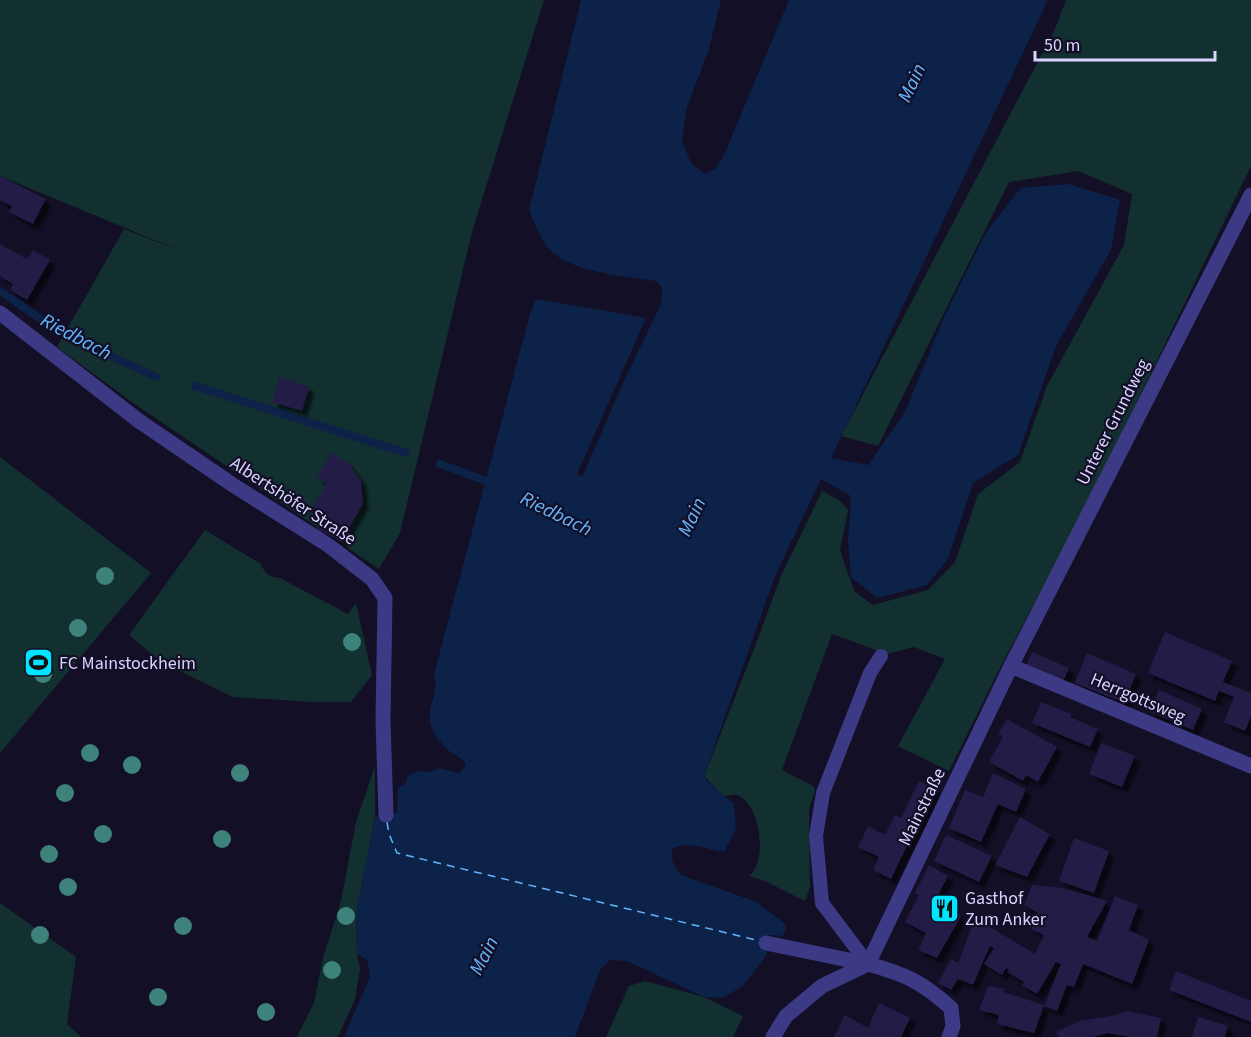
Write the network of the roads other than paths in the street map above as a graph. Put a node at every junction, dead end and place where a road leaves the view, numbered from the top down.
1 (1251, 195) edge
2 (0, 313) edge
3 (881, 656) dead end
4 (1011, 666) junction
5 (1251, 766) edge
6 (386, 815) dead end
7 (766, 943) dead end
8 (868, 964) junction
9 (773, 1037) edge
10 (949, 1037) edge

1 - 4 street, Unterer Grundweg
2 - 6 street, Albertshöfer Straße
3 - 8 lane
4 - 5 street, Herrgottsweg
4 - 8 street, Mainstraße
7 - 8 street
8 - 9 street
8 - 10 street

